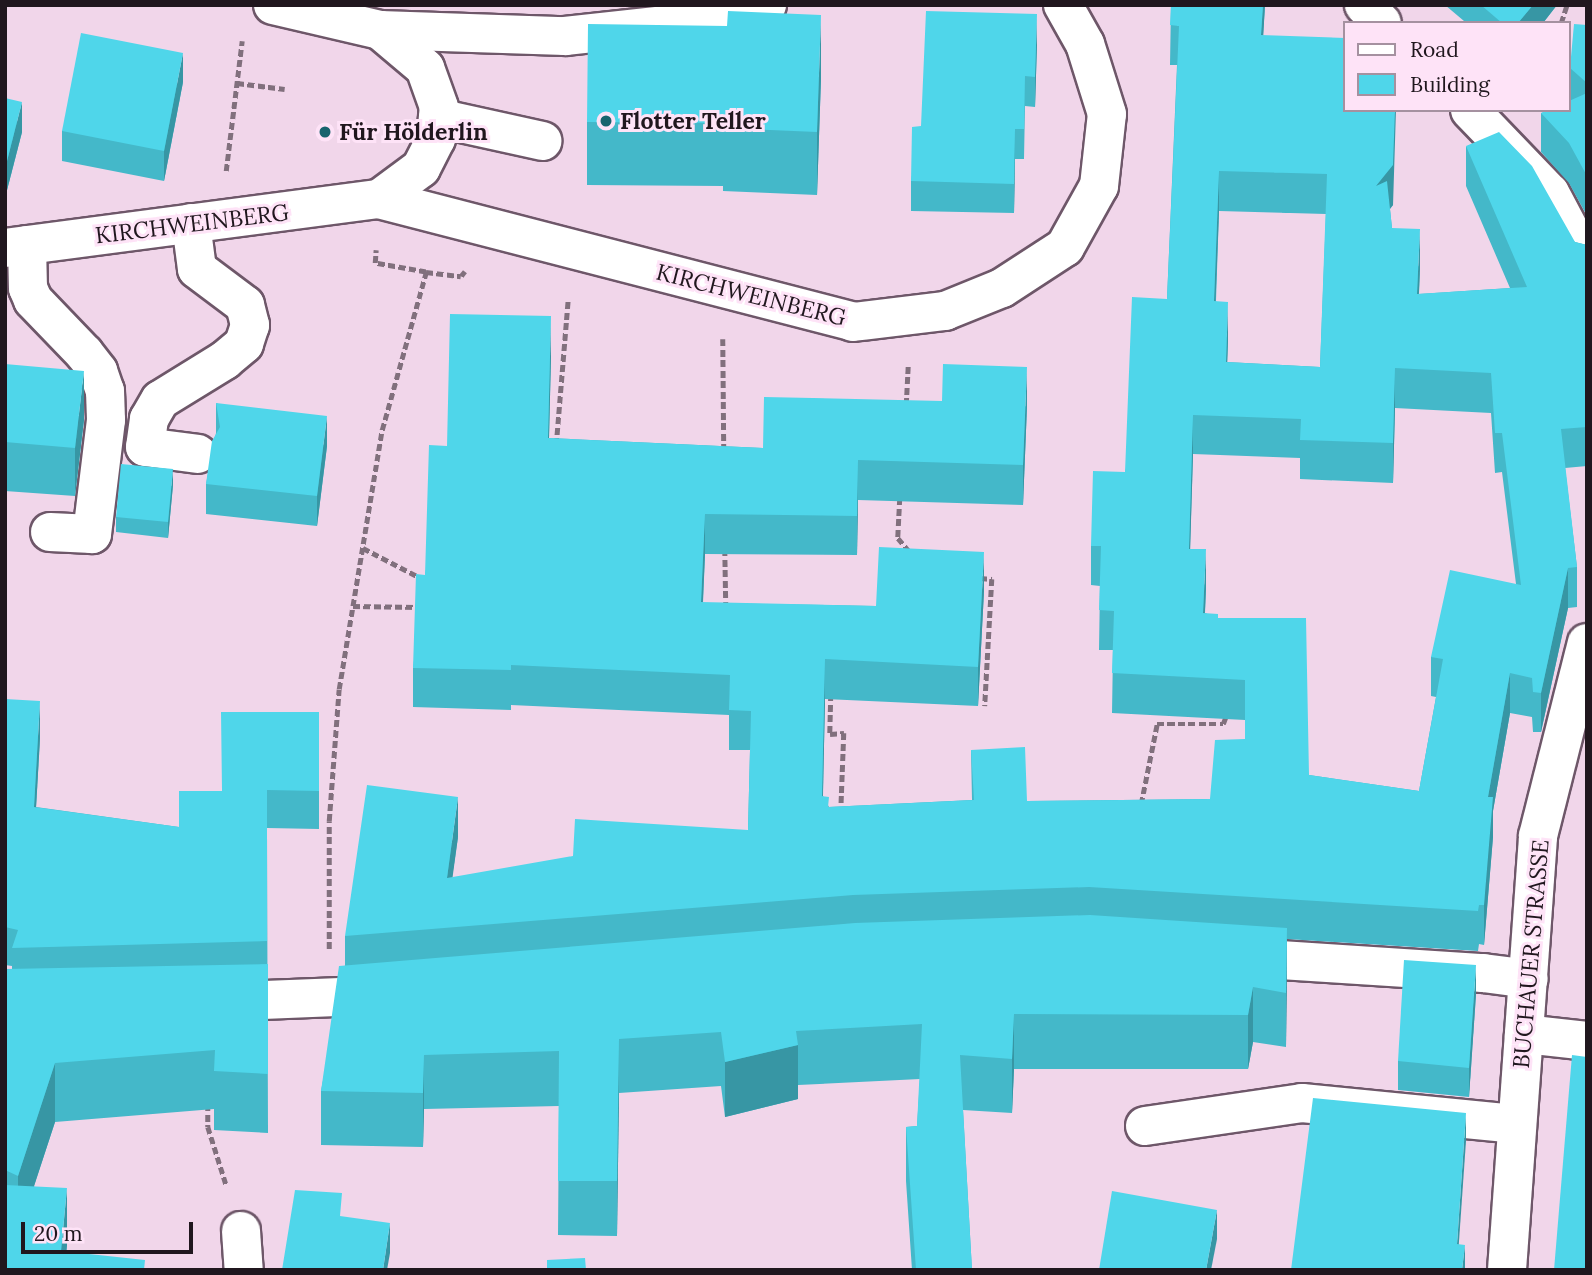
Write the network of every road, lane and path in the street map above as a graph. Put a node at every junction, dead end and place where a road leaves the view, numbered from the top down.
1 (273, 5) edge
2 (767, 5) edge
3 (1063, 5) edge
4 (1364, 5) edge
5 (571, 21) edge
6 (1380, 21) edge
7 (380, 30) junction
8 (243, 31) dead end
9 (237, 83) junction
10 (285, 89) dead end
11 (1472, 112) edge
12 (438, 118) junction
13 (543, 141) dead end
14 (227, 164) dead end
15 (379, 200) junction
16 (191, 223) junction
17 (16, 247) edge
18 (572, 250) junction
19 (375, 262) dead end
20 (1587, 263) edge
21 (723, 289) junction
22 (912, 315) junction
23 (905, 413) edge
24 (555, 452) edge
25 (724, 453) edge
26 (198, 454) dead end
27 (900, 496) edge
28 (50, 532) dead end
29 (725, 536) edge
30 (363, 548) junction
31 (915, 557) edge
32 (429, 578) edge
33 (968, 578) edge
34 (353, 606) junction
35 (432, 607) edge
36 (726, 618) edge
37 (1587, 643) edge
38 (831, 681) edge
39 (985, 706) dead end
40 (1227, 711) edge
41 (1140, 810) edge
42 (841, 824) edge
43 (1199, 955) edge
44 (1528, 979) junction
45 (426, 991) edge
46 (329, 999) junction
47 (177, 1003) edge
48 (1524, 1034) junction
49 (1587, 1041) edge
50 (208, 1102) edge
51 (1517, 1124) junction
52 (1145, 1126) dead end
53 (242, 1231) joint
54 (244, 1270) edge
55 (1507, 1270) edge

1 - 7 street
2 - 5 street
3 - 22 street, KIRCHWEINBERG
4 - 6 street
5 - 7 street
7 - 12 street
8 - 9 path
9 - 10 path
9 - 14 path
11 - 20 street
12 - 13 street
12 - 15 street
15 - 16 street, KIRCHWEINBERG
15 - 18 street, KIRCHWEINBERG
16 - 17 street, KIRCHWEINBERG
16 - 26 street
17 - 28 street
18 - 21 street, KIRCHWEINBERG
18 - 24 path
19 - 30 path
21 - 22 street, KIRCHWEINBERG
21 - 25 path
22 - 23 path
27 - 31 path
29 - 36 path
30 - 32 path
30 - 34 path
33 - 39 path
34 - 35 path
34 - 46 path
37 - 44 street, BUCHAUER STRASSE
38 - 42 path
40 - 41 path
43 - 44 street
44 - 48 street, BUCHAUER STRASSE
45 - 46 street
46 - 47 street
48 - 49 street
48 - 51 street, BUCHAUER STRASSE
50 - 53 path
51 - 52 street
51 - 55 street, BUCHAUER STRASSE
53 - 54 street

